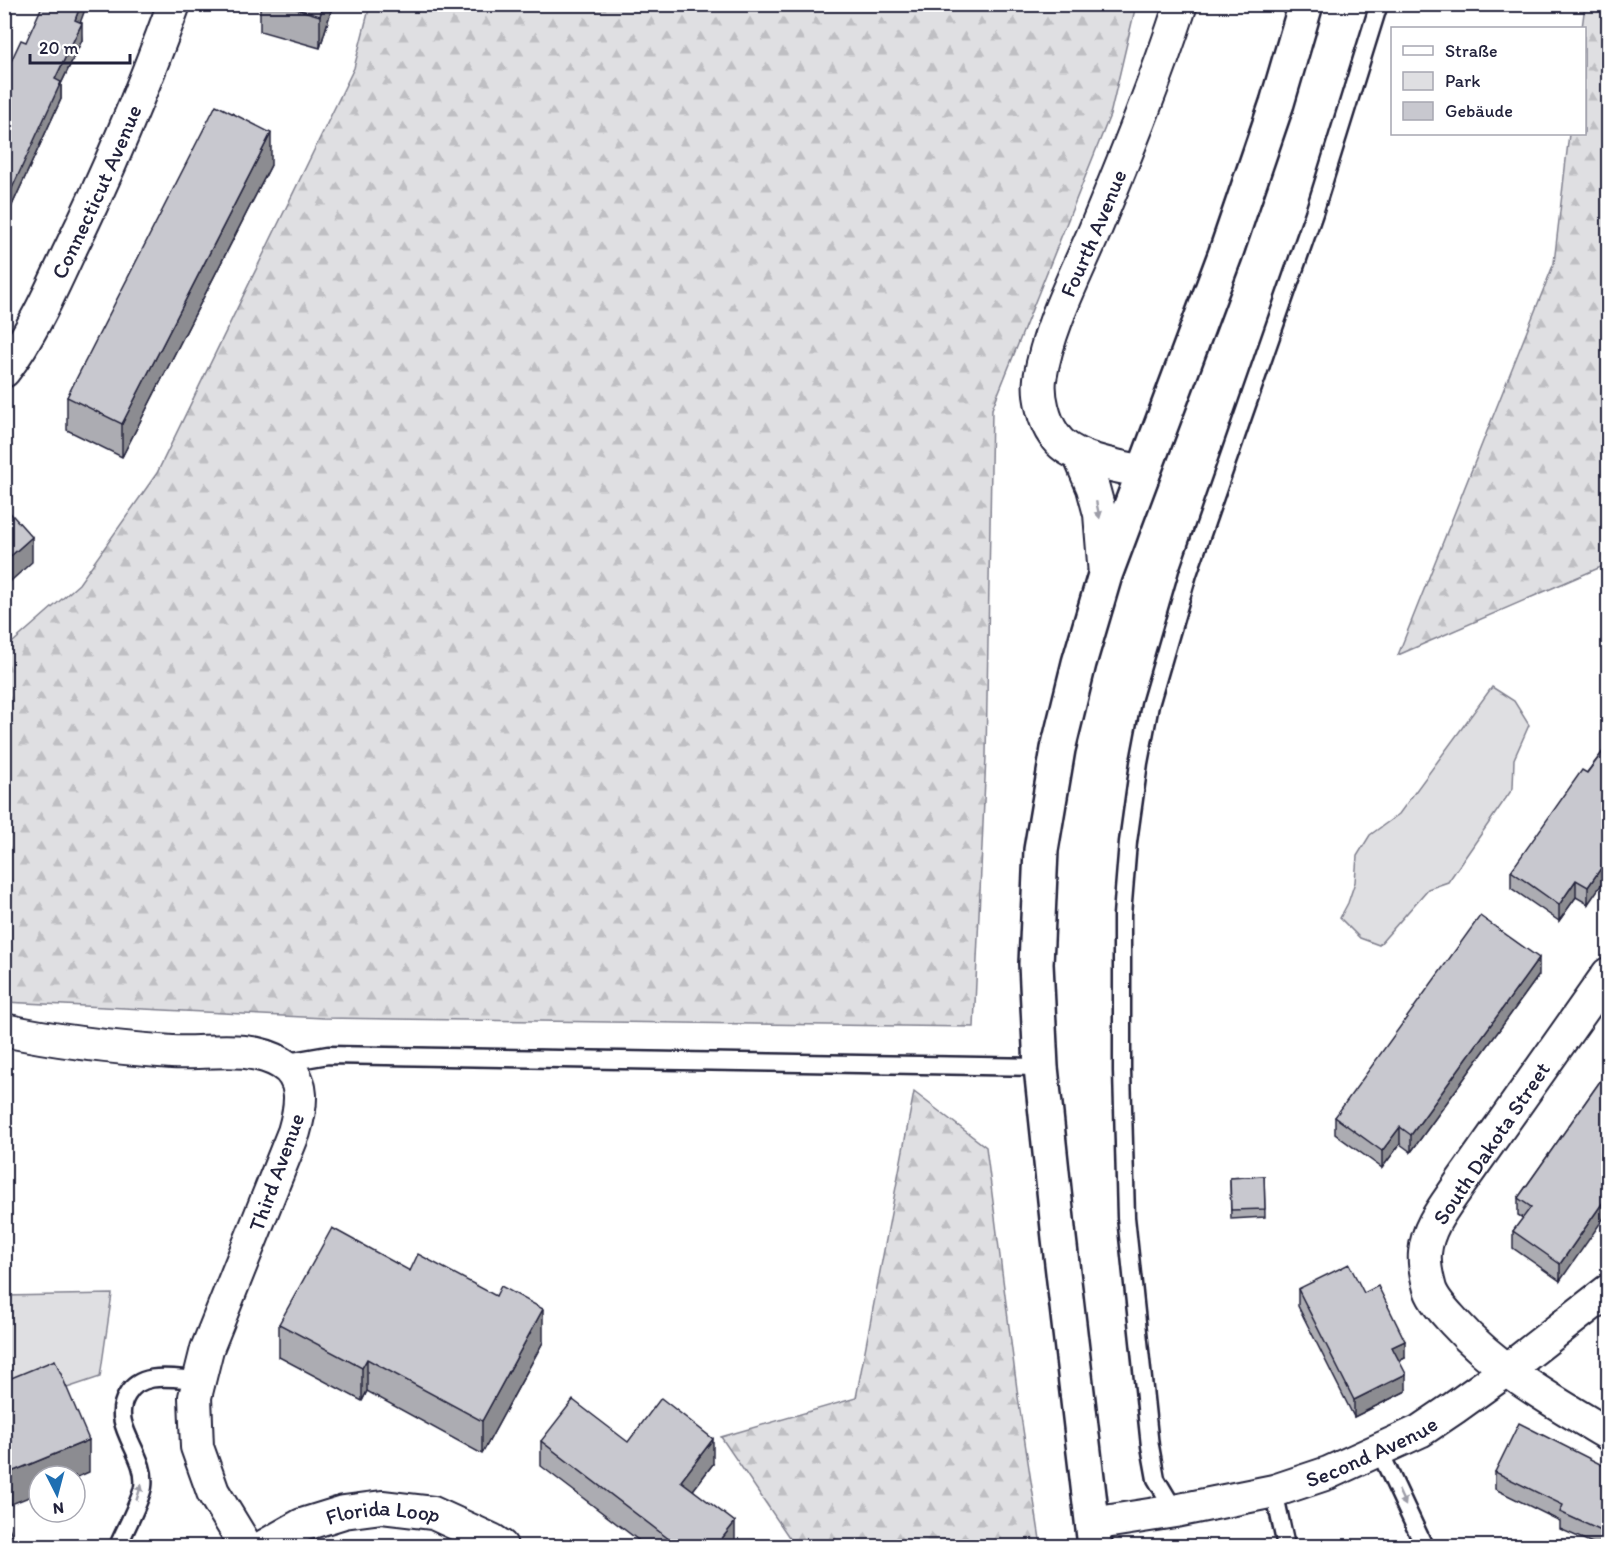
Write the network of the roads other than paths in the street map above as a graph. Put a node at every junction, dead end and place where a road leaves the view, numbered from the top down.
1 (174, 4) edge
2 (1181, 4) edge
3 (1306, 4) edge
4 (1378, 4) edge
5 (4, 371) edge
6 (1079, 455) junction
7 (1144, 472) junction
8 (1105, 575) junction
9 (1608, 974) edge
10 (4, 1030) edge
11 (282, 1063) junction
12 (1041, 1067) junction
13 (1608, 1291) edge
14 (1507, 1370) junction
15 (199, 1380) junction
16 (1608, 1434) edge
17 (1379, 1450) junction
18 (1274, 1491) junction
19 (1175, 1511) junction
20 (1094, 1535) edge
21 (118, 1546) edge
22 (246, 1546) edge
23 (265, 1546) edge
24 (501, 1546) edge
25 (1286, 1546) edge
26 (1424, 1546) edge

1 - 5 street, Connecticut Avenue
2 - 6 street, Fourth Avenue
3 - 7 main road
4 - 19 lane
6 - 7 street, Fourth Avenue
6 -> 8 street
7 - 8 main road
8 - 12 main road
9 - 14 street, South Dakota Street
10 - 11 street
11 - 12 lane
11 - 15 street, Third Avenue
12 - 20 main road
13 - 14 street, Second Avenue
14 - 16 street, South Dakota Street
14 - 17 street, Second Avenue
21 -> 15 lane
15 - 22 street, Third Avenue
17 - 18 street, Second Avenue
17 -> 26 lane
18 - 19 street, Second Avenue
18 - 25 lane
19 - 20 street, Second Avenue
23 - 24 street, Florida Loop

